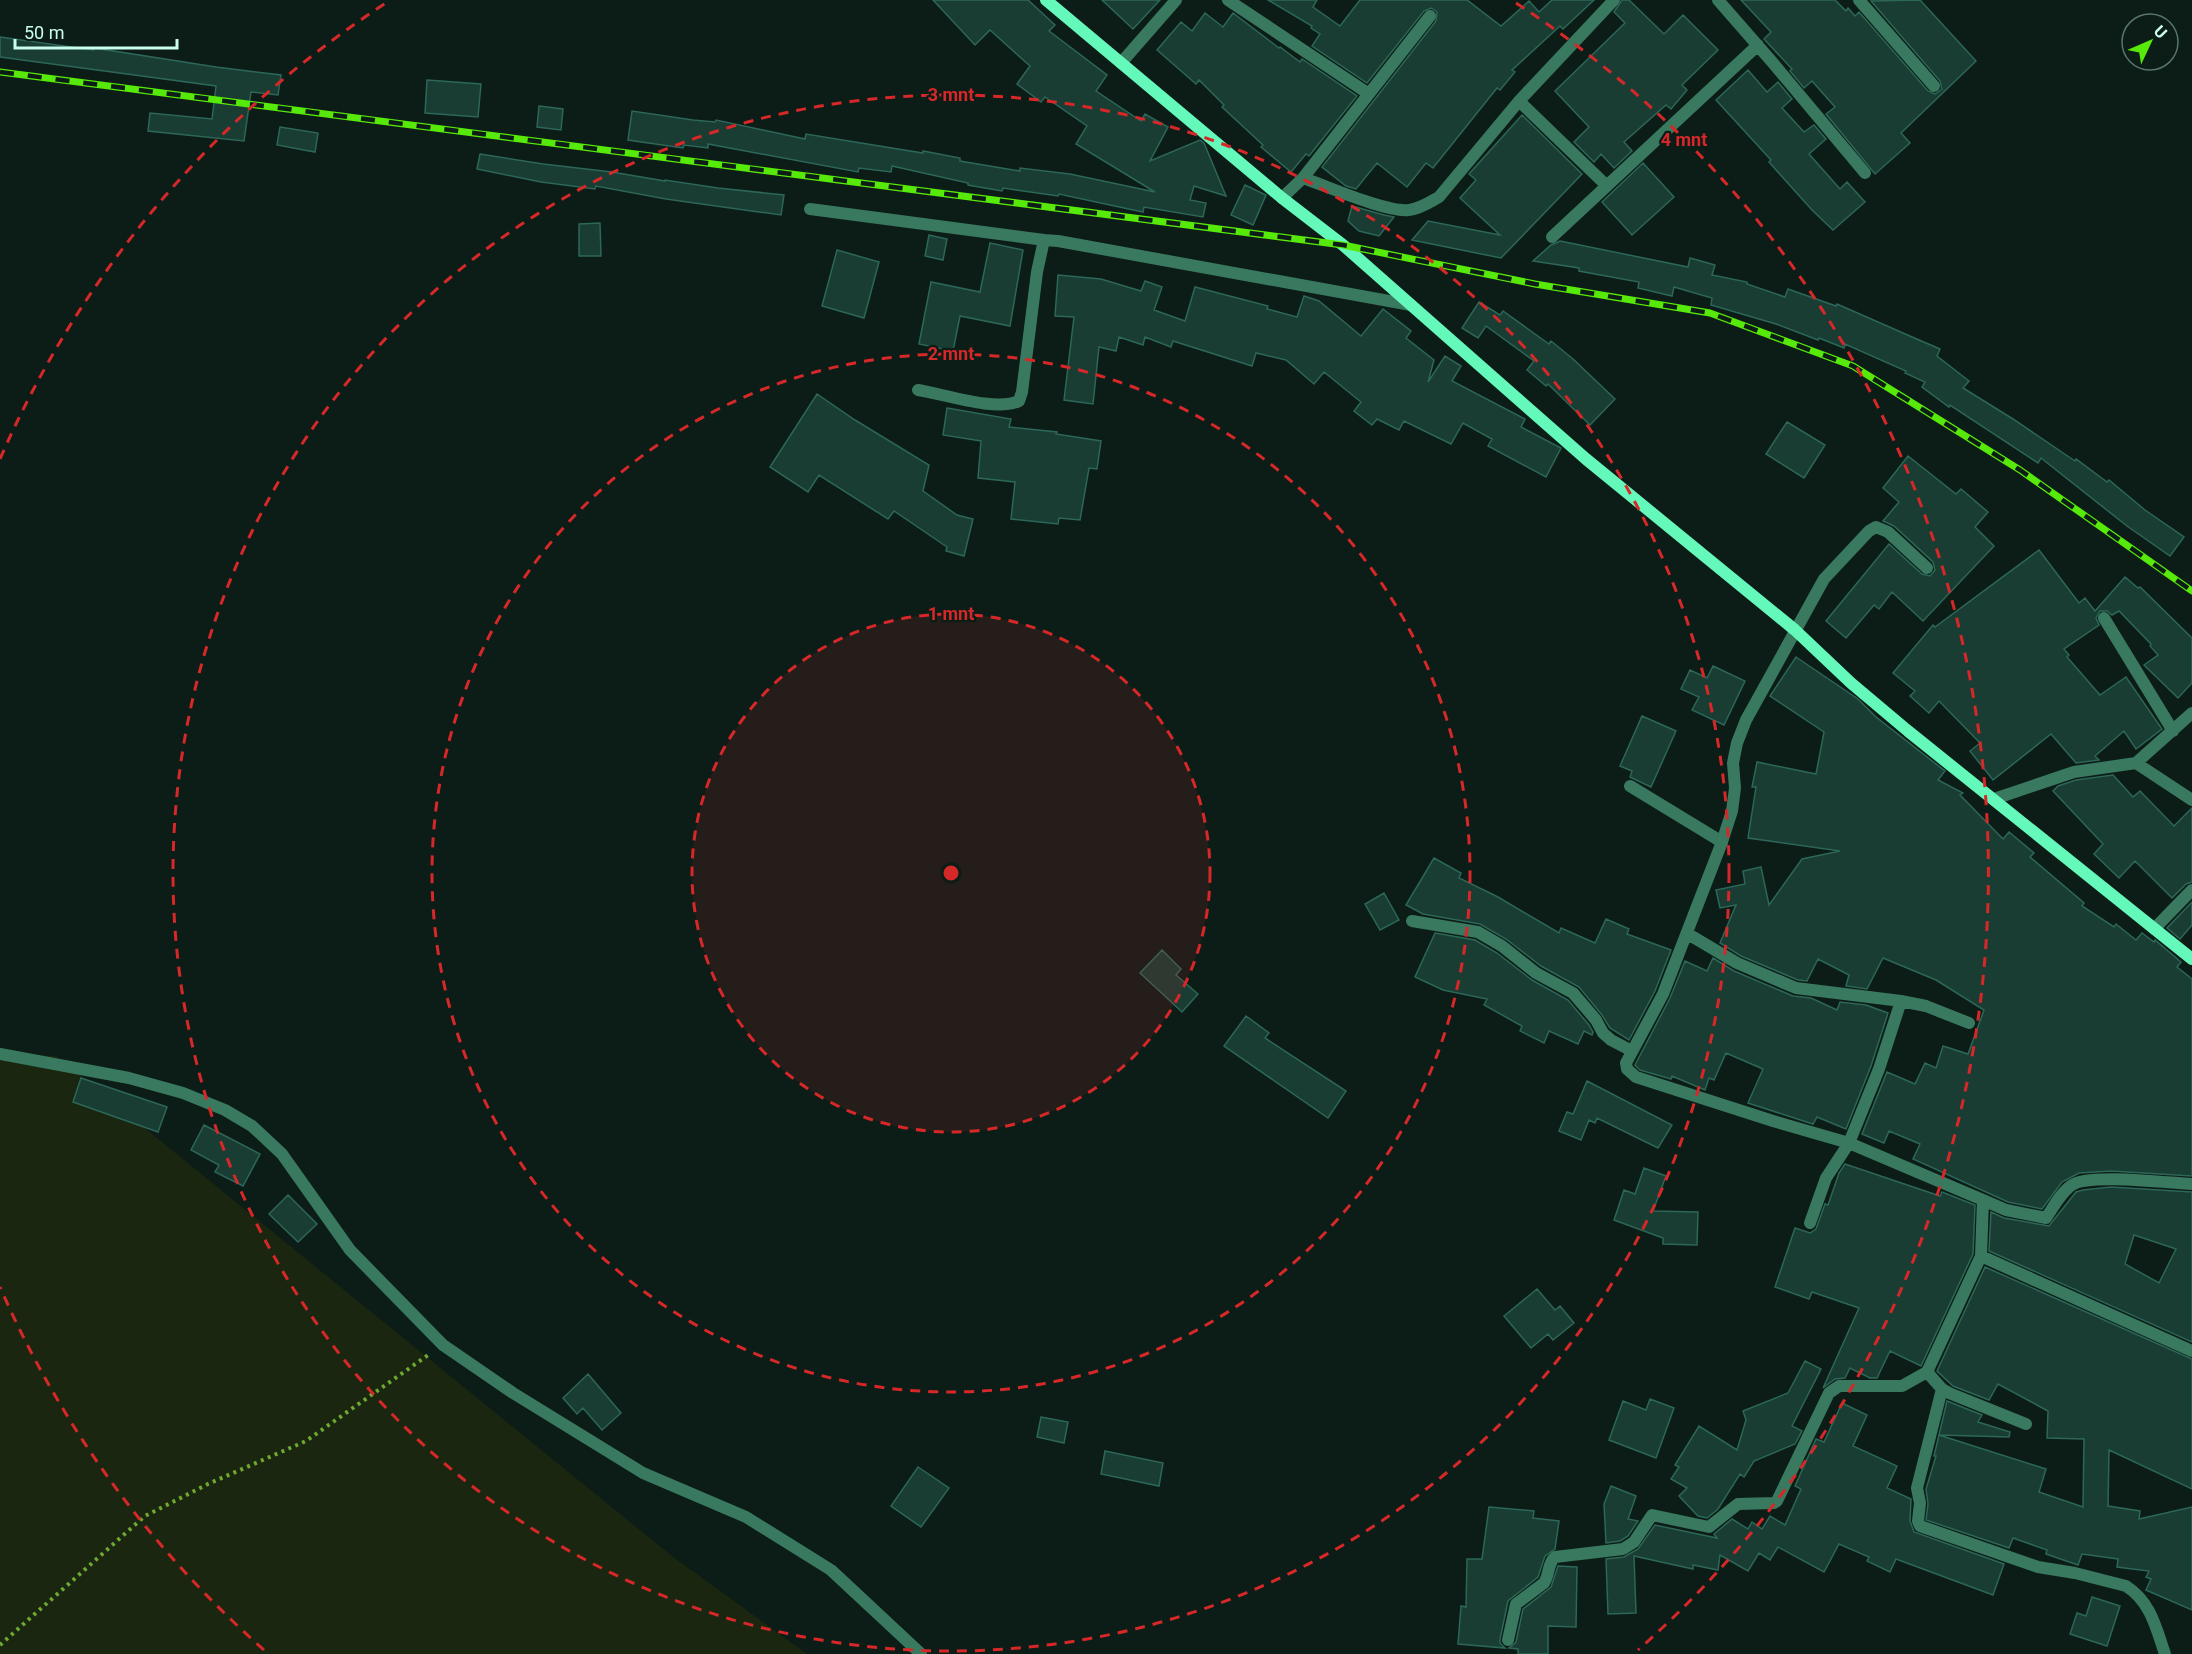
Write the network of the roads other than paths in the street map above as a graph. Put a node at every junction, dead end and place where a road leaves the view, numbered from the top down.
1 (1046, 0) edge
2 (1176, 0) edge
3 (1228, 0) edge
4 (1614, 0) edge
5 (1718, 0) edge
6 (1859, 0) edge
7 (1430, 16) dead end
8 (1758, 45) junction
9 (1121, 63) junction
10 (1934, 86) dead end
11 (1369, 94) junction
12 (1519, 101) junction
13 (1865, 173) dead end
14 (1303, 178) junction
15 (1607, 186) junction
16 (1282, 198) junction
17 (810, 210) dead end
18 (1552, 237) dead end
19 (1044, 240) junction
20 (1411, 305) junction
21 (918, 390) dead end
22 (1927, 568) dead end
23 (2103, 618) dead end
24 (1795, 630) junction
25 (2192, 713) edge
26 (2173, 731) junction
27 (2136, 764) junction
28 (1630, 786) dead end
29 (1994, 800) junction
30 (2192, 800) edge
31 (1722, 842) junction
32 (2192, 890) edge
33 (1412, 921) dead end
34 (2154, 929) junction
35 (1688, 934) junction
36 (2192, 959) edge
37 (1901, 1001) junction
38 (1969, 1023) dead end
39 (1632, 1051) junction
40 (0, 1054) edge
41 (1849, 1143) junction
42 (2192, 1184) edge
43 (1983, 1200) junction
44 (1810, 1223) dead end
45 (1981, 1256) junction
46 (2192, 1351) edge
47 (1927, 1372) junction
48 (1942, 1389) junction
49 (2026, 1424) dead end
50 (1508, 1640) dead end
51 (921, 1654) edge
52 (2165, 1654) edge

1 - 9 street
2 - 9 street
3 - 11 street
4 - 12 street
5 - 8 street
6 - 10 street
7 - 11 street
8 - 13 street
8 - 15 street
9 - 16 street
11 - 14 street
12 - 14 street
12 - 15 street
14 - 16 street
15 - 18 street
16 - 20 street
17 - 19 street
19 - 20 street
19 - 21 street
20 - 24 street
22 - 24 street
23 - 26 street
24 - 29 street
24 - 31 street
25 - 26 street
26 - 27 street
27 - 29 street
27 - 30 street
28 - 31 street
29 - 34 street
31 - 35 street
32 - 34 street
33 - 39 street
34 - 36 street
35 - 37 street
35 - 39 street
37 - 38 street
37 - 41 street
39 - 41 street
40 - 51 street
41 - 43 street
41 - 44 street
42 - 43 street
43 - 45 street
45 - 46 street
45 - 47 street
47 - 48 street
47 - 50 street
48 - 49 street
48 - 52 street

